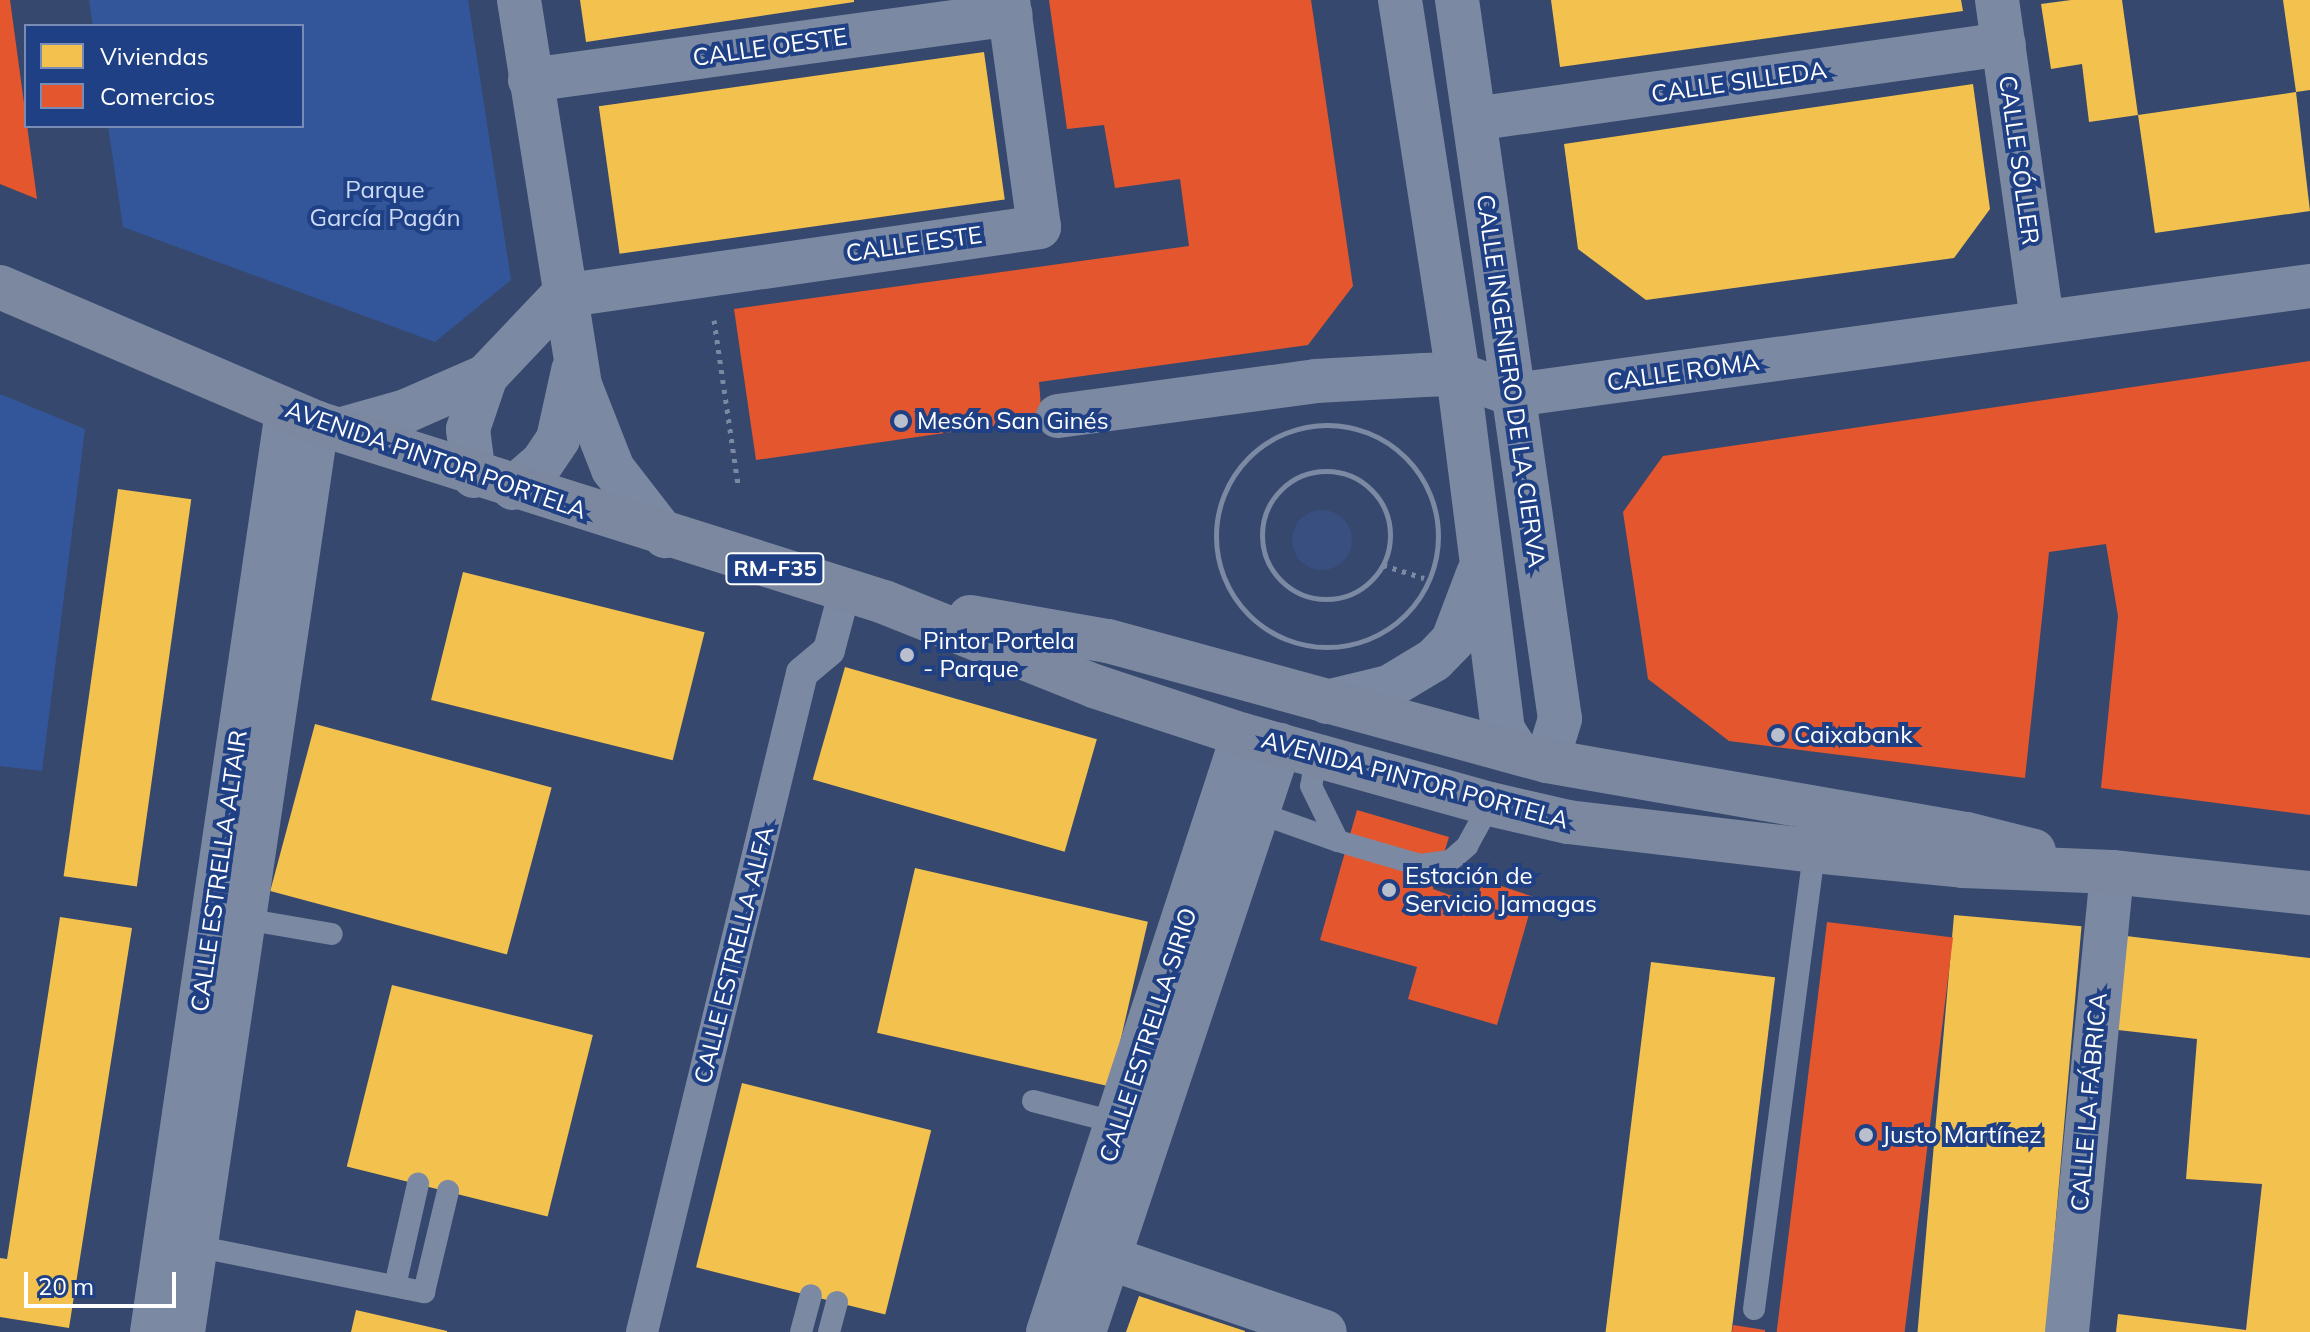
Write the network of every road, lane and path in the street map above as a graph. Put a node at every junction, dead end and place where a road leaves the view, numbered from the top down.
1 (519, 0) edge
2 (1400, 0) edge
3 (1457, 0) edge
4 (1997, 0) edge
5 (1009, 7) edge
6 (2004, 44) junction
7 (530, 80) junction
8 (1474, 119) junction
9 (2310, 286) edge
10 (0, 287) edge
11 (562, 296) junction
12 (712, 304) dead end
13 (2042, 319) junction
14 (574, 338) junction
15 (1458, 374) junction
16 (486, 376) junction
17 (1514, 395) junction
18 (1058, 416) dead end
19 (314, 421) junction
20 (493, 482) junction
21 (738, 485) dead end
22 (665, 536) junction
23 (1480, 563) junction
24 (1383, 565) junction
25 (1429, 580) junction
26 (865, 596) junction
27 (1327, 702) junction
28 (1280, 745) junction
29 (1532, 762) junction
30 (1490, 804) junction
31 (1259, 813) junction
32 (1338, 841) junction
33 (1802, 849) junction
34 (2112, 872) junction
35 (2310, 893) edge
36 (228, 916) junction
37 (332, 934) dead end
38 (1033, 1101) dead end
39 (1136, 1128) junction
40 (418, 1184) dead end
41 (448, 1191) dead end
42 (180, 1244) junction
43 (1109, 1258) junction
44 (395, 1286) junction
45 (811, 1295) dead end
46 (837, 1302) dead end
47 (1754, 1309) dead end
48 (152, 1332) edge
49 (183, 1332) edge
50 (642, 1332) edge
51 (801, 1332) edge
52 (829, 1332) edge
53 (1048, 1332) edge
54 (1084, 1332) edge
55 (1325, 1332) edge
56 (2067, 1332) edge

1 - 7 street
2 - 15 street
3 - 8 street, CALLE INGENIERO DE LA CIERVA
4 - 6 street, CALLE SÓLLER
5 - 7 street, CALLE OESTE
5 - 11 street, CALLE ESTE
6 - 8 street, CALLE SILLEDA
6 - 13 street, CALLE SÓLLER
7 - 11 street
8 - 17 street, CALLE INGENIERO DE LA CIERVA
9 - 13 street, CALLE ROMA
10 - 19 main road, AVENIDA PINTOR PORTELA
11 - 14 street
11 - 16 street
12 - 21 path
13 - 17 street, CALLE ROMA
14 - 20 street
14 - 22 street
15 - 17 street, CALLE ROMA
15 - 18 street, CALLE ROMA
15 - 23 street
16 - 19 street
16 - 20 street
17 - 29 street, CALLE INGENIERO DE LA CIERVA
19 - 20 main road, AVENIDA PINTOR PORTELA
19 - 36 street, CALLE ESTRELLA ALTAIR
20 - 22 main road, AVENIDA PINTOR PORTELA
22 - 26 main road, AVENIDA PINTOR PORTELA / RM-F35
23 - 27 street
23 - 29 street
24 - 24 path
24 - 25 path
25 - 25 path
26 - 27 main road, AVENIDA PINTOR PORTELA
26 - 28 main road, AVENIDA PINTOR PORTELA
26 - 50 street, CALLE ESTRELLA ALFA
27 - 29 main road, AVENIDA PINTOR PORTELA
28 - 29 main road
28 - 30 main road, AVENIDA PINTOR PORTELA
28 - 31 street, CALLE ESTRELLA SIRIO
28 - 32 lane
28 - 39 street, CALLE ESTRELLA SIRIO
29 - 33 main road
29 - 34 main road, AVENIDA PINTOR PORTELA
30 - 32 lane
30 - 33 main road, AVENIDA PINTOR PORTELA
31 - 32 lane
31 - 39 street, CALLE ESTRELLA SIRIO
33 - 34 main road, AVENIDA PINTOR PORTELA
33 - 47 lane
34 - 35 main road, AVENIDA PINTOR PORTELA
34 - 56 street, CALLE LA FÁBRICA
36 - 37 lane
36 - 42 street, CALLE ESTRELLA ALTAIR
38 - 39 lane
39 - 43 street, CALLE ESTRELLA SIRIO
39 - 53 street, CALLE ESTRELLA SIRIO
40 - 44 lane
41 - 44 lane
42 - 44 lane
42 - 48 street, CALLE ESTRELLA ALTAIR
42 - 49 street, CALLE ESTRELLA ALTAIR
43 - 54 street, CALLE ESTRELLA SIRIO
43 - 55 street
45 - 51 lane
46 - 52 lane

